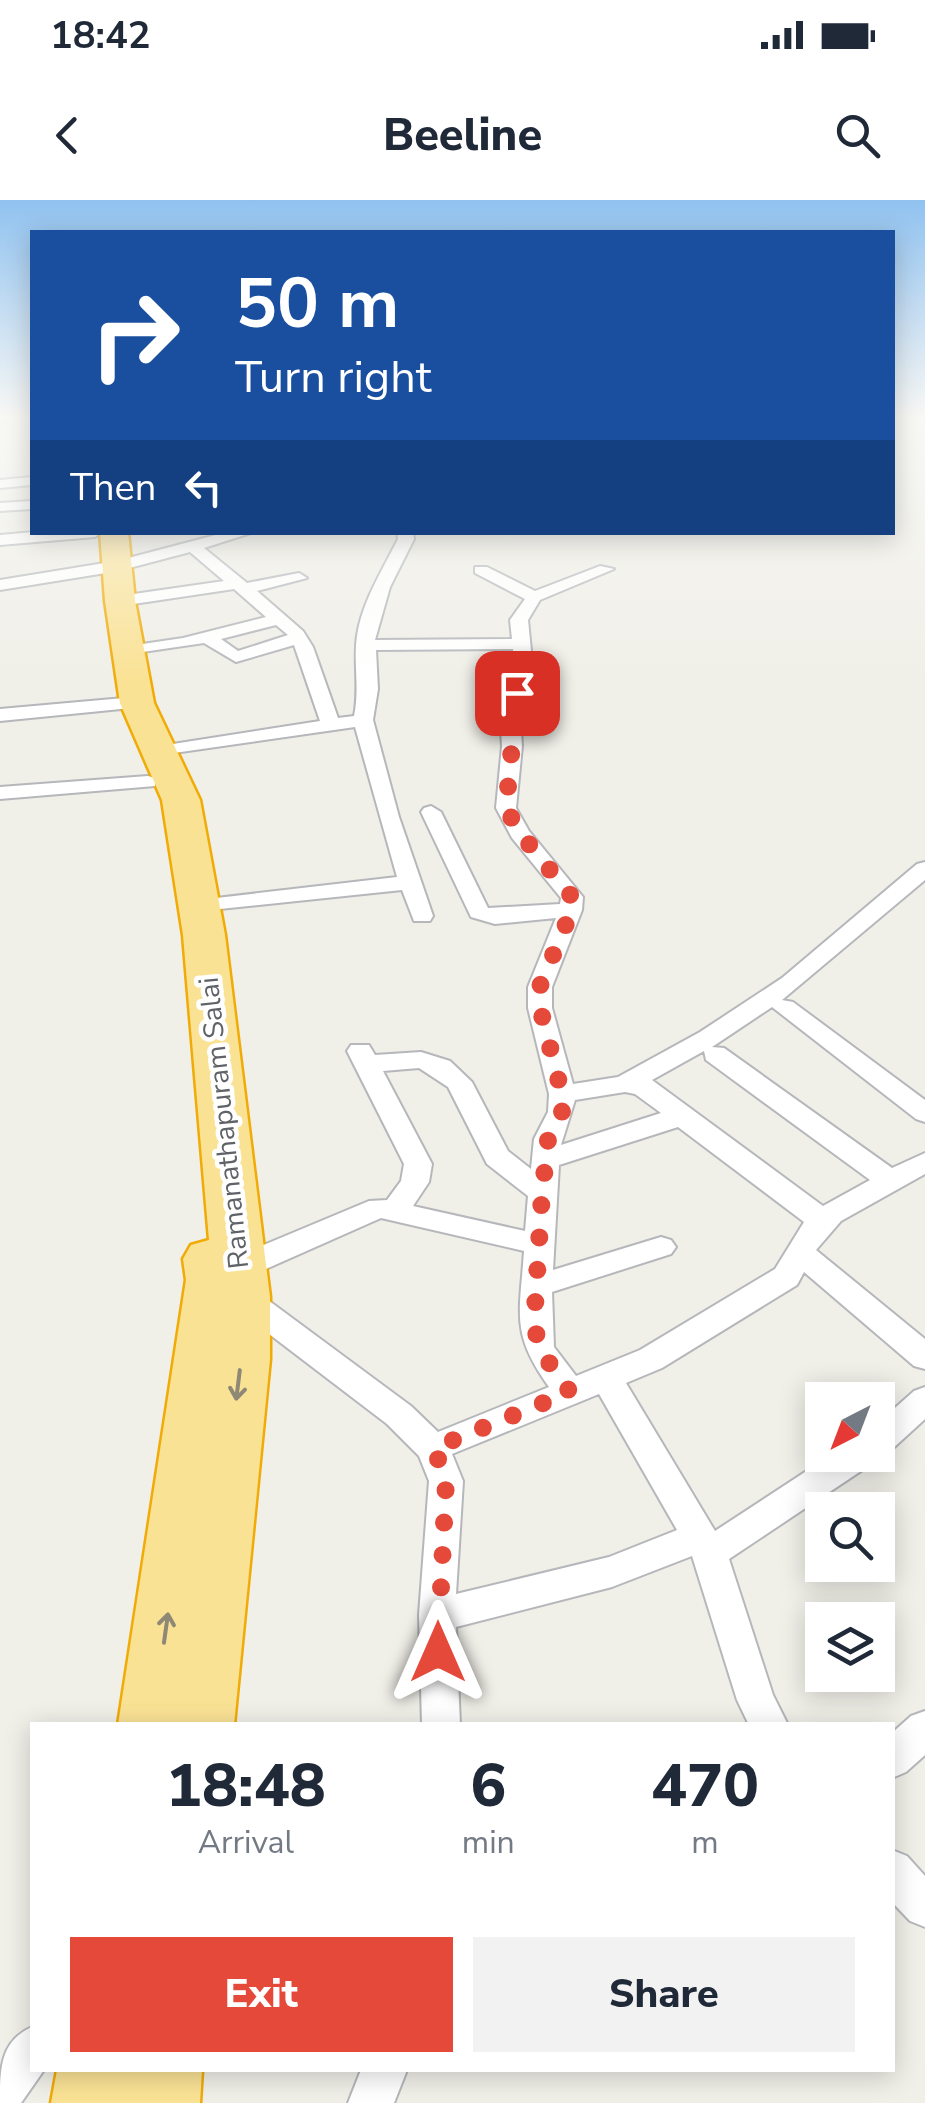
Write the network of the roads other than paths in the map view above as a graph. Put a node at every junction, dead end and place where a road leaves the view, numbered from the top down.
1 (30, 505) edge
2 (0, 508) edge
3 (30, 516) edge
4 (0, 518) edge
5 (235, 535) edge
6 (405, 535) edge
7 (0, 540) edge
8 (192, 546) junction
9 (87, 556) edge
10 (481, 570) dead end
11 (606, 570) dead end
12 (299, 578) dead end
13 (0, 586) edge
14 (240, 586) junction
15 (534, 597) junction
16 (281, 618) junction
17 (207, 637) junction
18 (298, 638) junction
19 (521, 644) junction
20 (366, 645) junction
21 (128, 651) junction
22 (124, 704) junction
23 (0, 715) edge
24 (363, 720) junction
25 (331, 725) junction
26 (154, 767) junction
27 (0, 793) edge
28 (430, 812) dead end
29 (925, 868) edge
30 (411, 882) junction
31 (199, 908) junction
32 (572, 910) junction
33 (422, 916) dead end
34 (784, 1007) dead end
35 (715, 1054) dead end
36 (625, 1084) junction
37 (562, 1094) junction
38 (925, 1113) edge
39 (682, 1114) junction
40 (546, 1159) junction
41 (925, 1162) edge
42 (890, 1181) junction
43 (542, 1194) junction
44 (396, 1209) junction
45 (823, 1221) junction
46 (538, 1244) junction
47 (662, 1247) dead end
48 (798, 1251) junction
49 (241, 1283) junction
50 (536, 1286) junction
51 (925, 1357) edge
52 (606, 1377) junction
53 (570, 1392) junction
54 (925, 1400) edge
55 (895, 1427) edge
56 (434, 1448) junction
57 (829, 1472) edge
58 (704, 1545) junction
59 (437, 1615) junction
60 (153, 1722) edge
61 (199, 1722) edge
62 (441, 1722) edge
63 (764, 1722) edge
64 (925, 1729) edge
65 (895, 1756) edge
66 (30, 2052) edge
67 (98, 2072) edge
68 (161, 2072) edge
69 (383, 2072) edge
70 (0, 2093) edge
71 (92, 2103) edge
72 (158, 2103) edge
73 (371, 2103) edge

1 - 2 street
3 - 4 street
5 - 8 street
6 - 20 street
7 - 9 street
8 - 9 street
8 - 14 street
9 - 13 street
9 - 14 street
9 - 21 highway, Ramanathapuram Salai
9 - 22 highway, Ramanathapuram Salai
10 - 15 street
11 - 15 street
12 - 14 street
14 - 16 street
15 - 19 street
16 - 17 street
16 - 18 street
17 - 18 street
17 - 21 street
18 - 25 street
19 - 20 street
19 - 32 street
20 - 24 street
21 - 26 highway, Ramanathapuram Salai
22 - 23 street
22 - 26 highway, Ramanathapuram Salai
24 - 25 street
24 - 30 street
25 - 26 street
26 - 27 street
26 - 31 highway, Ramanathapuram Salai
60 -> 26 highway, Ramanathapuram Salai
28 - 32 street
29 - 36 street
30 - 31 street
30 - 33 street
31 - 49 highway, Ramanathapuram Salai
32 - 37 street
34 - 38 street
35 - 42 street
36 - 37 street
36 - 39 street
37 - 40 street
39 - 40 street
39 - 45 street
40 - 43 street
41 - 42 street
42 - 45 street
43 - 44 street
43 - 46 street
44 - 46 street
44 - 49 street
45 - 48 street
46 - 50 street
47 - 50 street
48 - 51 street
48 - 52 street
49 - 56 street
49 -> 61 highway, Ramanathapuram Salai
50 - 53 street
52 - 53 street
52 - 58 street
53 - 56 street
54 - 55 street
56 - 59 street
57 - 58 street
58 - 59 street
58 - 63 street
59 - 62 street
64 - 65 street
66 - 70 street
67 - 71 highway
68 - 72 highway
69 - 73 street

